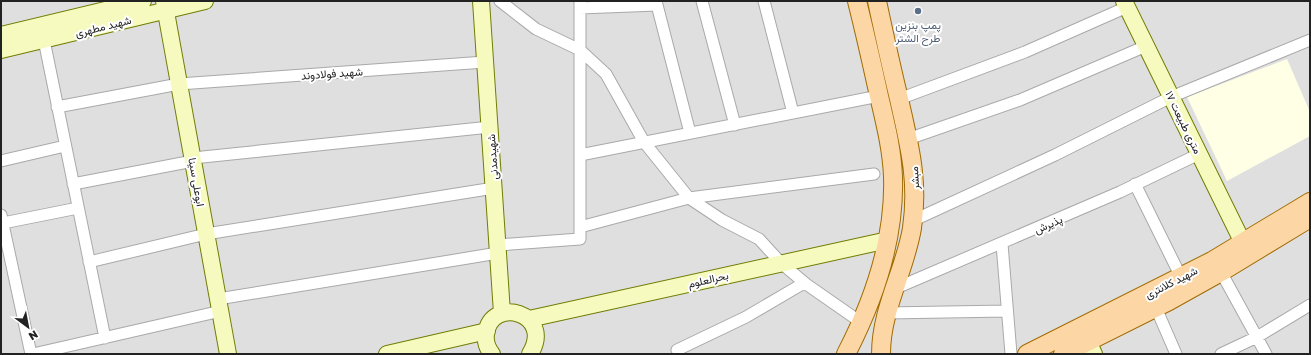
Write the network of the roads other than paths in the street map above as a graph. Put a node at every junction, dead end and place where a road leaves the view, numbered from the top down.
1 (143, 1) edge
2 (206, 1) edge
3 (481, 1) edge
4 (500, 1) edge
5 (702, 1) edge
6 (764, 1) edge
7 (858, 1) edge
8 (877, 1) edge
9 (657, 3) edge
10 (1126, 4) edge
11 (580, 5) edge
12 (165, 6) edge
13 (1, 35) edge
14 (44, 40) junction
15 (1310, 40) edge
16 (1146, 46) junction
17 (1, 50) edge
18 (580, 50) junction
19 (485, 62) junction
20 (179, 84) junction
21 (879, 96) junction
22 (1171, 97) junction
23 (899, 99) junction
24 (57, 107) junction
25 (794, 113) junction
26 (735, 124) junction
27 (490, 127) junction
28 (690, 133) junction
29 (908, 140) junction
30 (644, 142) junction
31 (66, 146) junction
32 (1199, 154) junction
33 (580, 155) junction
34 (193, 159) junction
35 (1, 161) edge
36 (874, 174) dead end
37 (73, 184) junction
38 (1135, 184) junction
39 (494, 188) junction
40 (689, 198) junction
41 (1310, 202) edge
42 (78, 208) junction
43 (1310, 218) edge
44 (2, 219) edge
45 (912, 221) junction
46 (580, 233) junction
47 (206, 234) junction
48 (888, 240) junction
49 (1243, 243) junction
50 (1002, 244) junction
51 (498, 249) junction
52 (89, 262) junction
53 (782, 263) junction
54 (1221, 272) junction
55 (1181, 277) junction
56 (804, 283) junction
57 (894, 289) junction
58 (219, 305) junction
59 (1310, 306) edge
60 (1156, 308) junction
61 (1007, 311) junction
62 (502, 314) junction
63 (886, 314) junction
64 (529, 319) junction
65 (862, 323) junction
66 (487, 330) junction
67 (1257, 337) junction
68 (105, 338) junction
69 (1091, 348) edge
70 (677, 350) dead end
71 (537, 352) edge
72 (32, 354) edge
73 (228, 354) edge
74 (387, 354) edge
75 (492, 354) edge
76 (846, 354) edge
77 (881, 354) edge
78 (1011, 354) edge
79 (1027, 354) edge
80 (1063, 354) edge
81 (1176, 354) edge
82 (1221, 354) edge
83 (1266, 354) edge

1 - 13 street, شهید مطهری
2 - 12 street, شهید مطهری
3 - 19 street, شهیدمدنی
4 - 18 street
5 - 26 street
6 - 25 street
7 - 21 main road
8 - 23 main road, مبشر
9 - 11 street
9 - 28 street
10 - 16 street, ۱۷ متری طبیعت
10 - 23 street
11 - 18 street
12 - 14 street, شهید مطهری
12 - 20 street, ابوعلی سینا
14 - 17 street, شهید مطهری
14 - 24 street
15 - 22 street
16 - 22 street, ۱۷ متری طبیعت
16 - 29 street
18 - 30 street
18 - 33 street
19 - 20 street, شهید فولادوند
19 - 27 street, شهیدمدنی
20 - 24 street, شهید فولادوند
20 - 34 street, ابوعلی سینا
21 - 25 street
21 - 48 main road
22 - 32 street, ۱۷ متری طبیعت
22 - 45 street
23 - 29 main road, مبشر
24 - 31 street
25 - 26 street
26 - 28 street
27 - 34 street
27 - 39 street, شهیدمدنی
28 - 30 street
29 - 45 main road, مبشر
30 - 33 street
30 - 40 street
31 - 35 street
31 - 37 street
32 - 38 street, پذیرش
32 - 49 street, ۱۷ متری طبیعت
33 - 46 street
34 - 37 street
34 - 47 street, ابوعلی سینا
36 - 40 street
37 - 42 street
38 - 50 street, پذیرش
38 - 55 street
39 - 47 street
39 - 51 street, شهیدمدنی
40 - 46 street
40 - 53 street
41 - 49 main road, شهید کلانتری
42 - 44 street
42 - 52 street
43 - 54 main road, شهید کلانتری
44 - 72 street
45 - 57 main road, مبشر
46 - 51 street
47 - 52 street
47 - 58 street, ابوعلی سینا
48 - 53 street, بحرالعلوم
48 - 65 main road
49 - 55 main road, شهید کلانتری
50 - 57 street, پذیرش
50 - 61 street
51 - 58 street
51 - 62 street, شهیدمدنی
52 - 68 street
53 - 56 street
53 - 64 street, بحرالعلوم
54 - 60 main road, شهید کلانتری
54 - 67 street
55 - 79 main road, شهید کلانتری
56 - 65 street
56 - 70 street
57 - 63 main road, مبشر
58 - 68 street
58 - 73 street, ابوعلی سینا
59 - 67 street
60 - 69 main road, شهید کلانتری
60 - 81 street
61 - 63 street
61 - 78 street
62 - 64 street
62 - 66 street
63 - 77 main road, مبشر
64 - 71 street
65 - 76 main road
66 - 74 street
66 - 75 street
67 - 82 street
67 - 83 street
68 - 72 street
69 - 80 main road, شهید کلانتری

